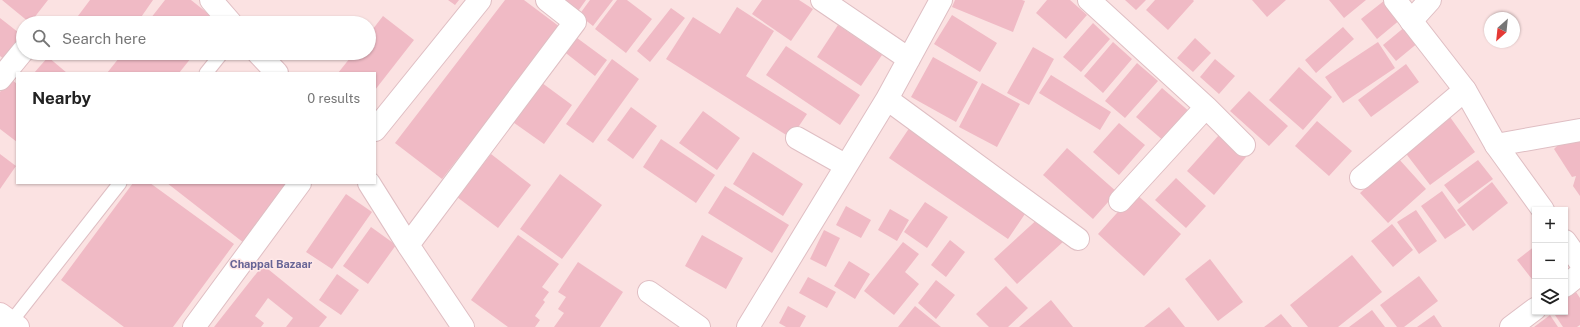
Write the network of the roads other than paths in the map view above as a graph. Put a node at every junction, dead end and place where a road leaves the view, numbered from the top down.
1 (211, 0) edge
2 (480, 0) edge
3 (547, 0) edge
4 (822, 0) edge
5 (942, 0) edge
6 (1089, 0) edge
7 (1395, 0) edge
8 (1430, 0) edge
9 (225, 16) edge
10 (1411, 21) junction
11 (909, 59) junction
12 (16, 60) edge
13 (216, 60) edge
14 (265, 60) edge
15 (207, 72) edge
16 (276, 72) edge
17 (0, 79) edge
18 (1465, 90) junction
19 (887, 98) junction
20 (1206, 107) junction
21 (376, 129) edge
22 (1580, 130) edge
23 (797, 138) dead end
24 (1244, 145) dead end
25 (1496, 145) junction
26 (845, 165) junction
27 (1361, 178) dead end
28 (119, 184) edge
29 (299, 184) edge
30 (370, 184) edge
31 (1120, 201) dead end
32 (1541, 207) edge
33 (1078, 239) dead end
34 (1566, 243) edge
35 (408, 245) junction
36 (1580, 262) edge
37 (1580, 274) edge
38 (1568, 284) edge
39 (649, 292) dead end
40 (1532, 311) edge
41 (10, 321) edge
42 (194, 327) edge
43 (463, 327) edge
44 (699, 327) edge
45 (748, 327) edge
46 (1511, 327) edge

1 - 9 street
2 - 21 street
3 - 35 street
4 - 11 street
5 - 11 street
6 - 20 street
7 - 10 street
8 - 10 street
10 - 18 street
11 - 19 street
12 - 17 street
13 - 15 lane
14 - 16 street
18 - 25 street
18 - 27 street
19 - 26 street
19 - 33 street
20 - 24 street
20 - 31 street
22 - 25 street
23 - 26 street
25 - 32 street
26 - 45 street
28 - 41 lane
29 - 42 street
30 - 35 street
34 - 36 street
35 - 43 street
37 - 38 street
39 - 44 street
40 - 46 street

